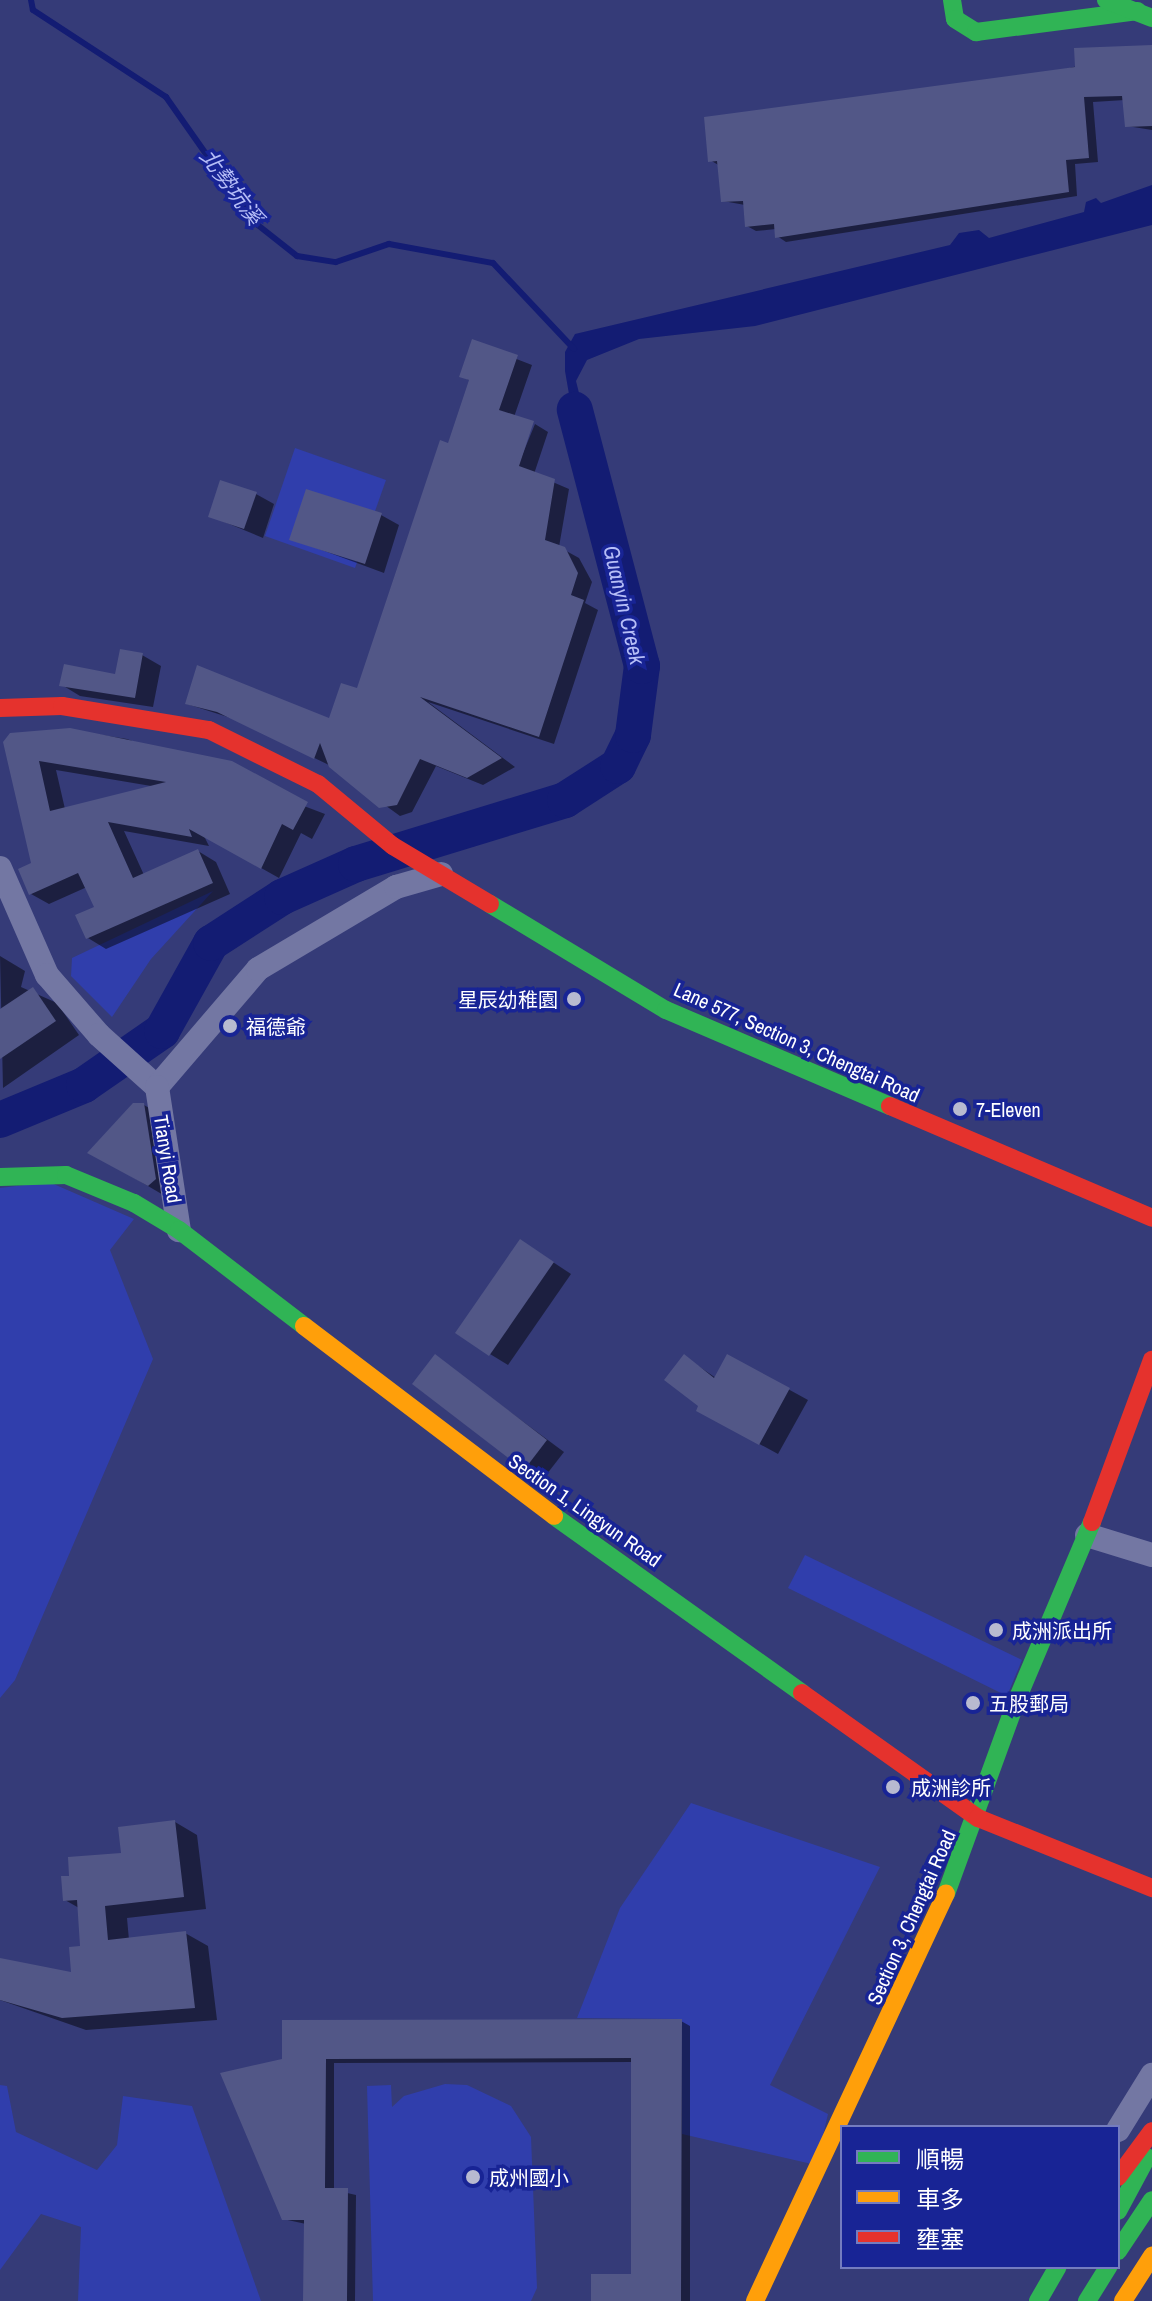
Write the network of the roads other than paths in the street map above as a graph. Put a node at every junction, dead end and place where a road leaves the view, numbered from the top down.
1 (952, 0) edge
2 (1106, 0) edge
3 (1152, 9) edge
4 (1152, 18) edge
5 (0, 708) edge
6 (0, 868) edge
7 (441, 874) junction
8 (157, 1087) junction
9 (0, 1177) edge
10 (1152, 1218) edge
11 (179, 1230) junction
12 (1152, 1360) edge
13 (1087, 1535) junction
14 (1152, 1555) edge
15 (978, 1818) junction
16 (1152, 1888) edge
17 (1152, 2075) edge
18 (841, 2125) edge
19 (840, 2127) edge
20 (1120, 2127) edge
21 (1152, 2131) edge
22 (1152, 2146) edge
23 (1120, 2174) edge
24 (1152, 2200) edge
25 (1120, 2207) edge
26 (1120, 2248) edge
27 (1152, 2256) edge
28 (1039, 2269) edge
29 (1057, 2269) edge
30 (1107, 2269) edge
31 (1152, 2271) edge
32 (1075, 2278) dead end
33 (755, 2301) edge
34 (1021, 2301) edge
35 (1038, 2301) edge
36 (1060, 2301) edge
37 (1087, 2301) edge
38 (1123, 2301) edge
39 (1134, 2301) edge

1 - 3 main road
2 - 4 main road, bridge
5 - 7 main road, Lane 577, Section 3, Chengtai Road
6 - 8 street
7 - 8 street
7 - 10 main road, Lane 577, Section 3, Chengtai Road
8 - 11 street, Tianyi Road
9 - 11 main road, Section 1, Lingyun Road
11 - 15 main road, Section 1, Lingyun Road
12 - 13 main road, Section 3, Chengtai Road
13 - 14 street
13 - 15 main road, Section 3, Chengtai Road
15 - 16 main road, Section 1, Lingyun Road
15 - 18 main road, Section 3, Chengtai Road
17 - 20 street
19 - 33 main road, Section 3, Chengtai Road
21 - 23 main road
22 - 25 main road
24 - 26 main road
27 - 38 main road
28 - 34 street
29 - 35 main road
30 - 37 main road
31 - 39 main road
32 - 36 main road

